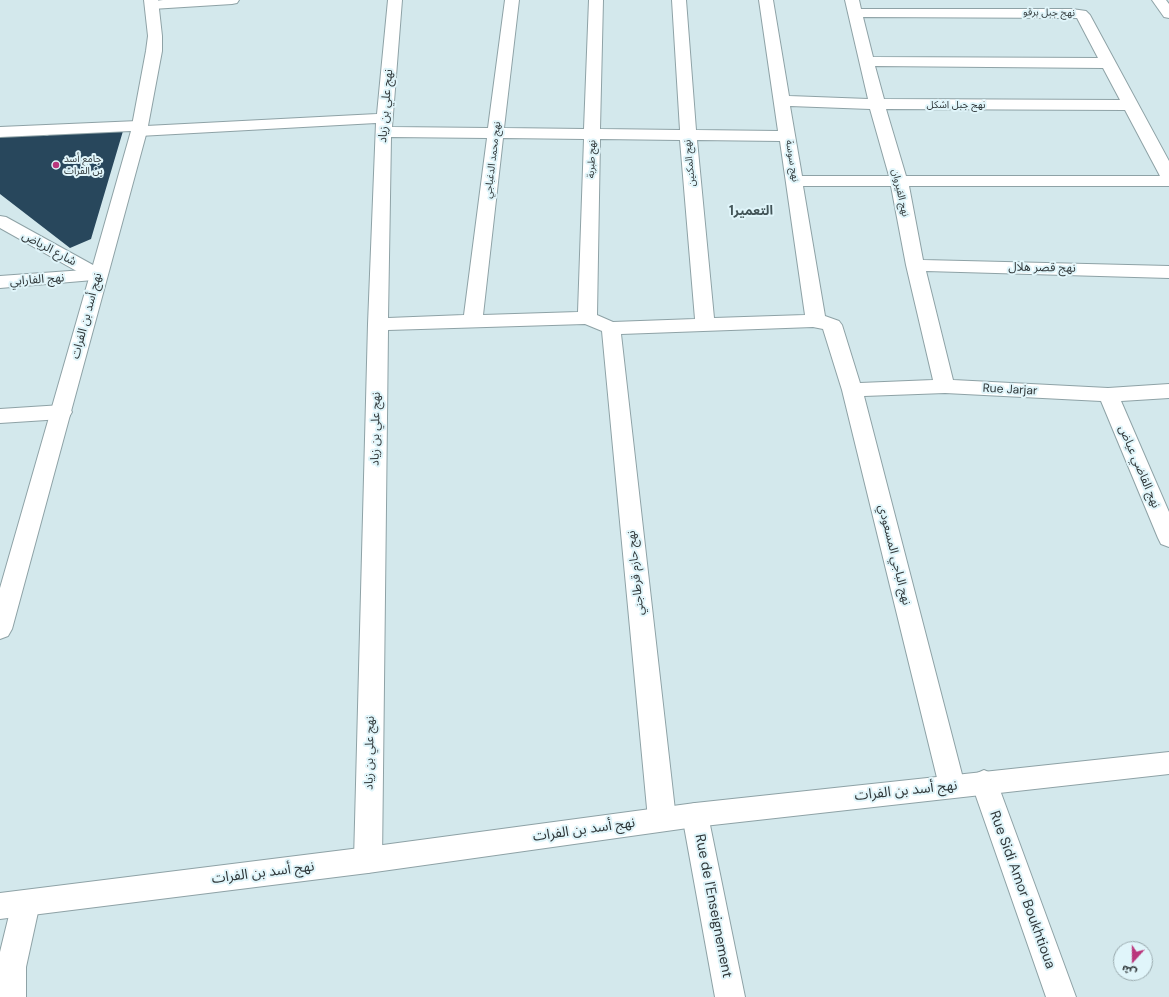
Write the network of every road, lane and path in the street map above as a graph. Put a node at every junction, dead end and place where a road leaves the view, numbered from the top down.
1 (232, 0) edge
2 (395, 0) edge
3 (512, 0) edge
4 (596, 0) edge
5 (679, 0) edge
6 (766, 0) edge
7 (1159, 0) edge
8 (152, 3) edge
9 (854, 7) edge
10 (1169, 14) edge
11 (867, 61) junction
12 (1108, 63) junction
13 (782, 101) junction
14 (877, 104) junction
15 (1130, 105) junction
16 (384, 125) junction
17 (139, 128) junction
18 (0, 132) edge
19 (496, 133) junction
20 (592, 134) junction
21 (688, 135) junction
22 (788, 136) junction
23 (1169, 176) edge
24 (795, 181) junction
25 (899, 181) junction
26 (1169, 181) edge
27 (0, 221) edge
28 (915, 265) junction
29 (1169, 272) edge
30 (98, 275) junction
31 (0, 282) edge
32 (587, 318) junction
33 (473, 320) junction
34 (824, 323) junction
35 (378, 324) junction
36 (706, 326) junction
37 (611, 328) junction
38 (945, 386) junction
39 (852, 390) junction
40 (1169, 391) edge
41 (1108, 395) junction
42 (62, 412) junction
43 (0, 416) edge
44 (1169, 538) edge
45 (2, 618) edge
46 (1169, 763) edge
47 (984, 782) junction
48 (952, 786) junction
49 (695, 815) junction
50 (662, 819) junction
51 (368, 860) junction
52 (13, 905) edge
53 (11, 997) edge
54 (730, 997) edge
55 (1061, 997) edge

1 - 8 street
2 - 16 street, نهج علي بن زياد
3 - 19 street, نهج محمد الدغباجي
4 - 20 street, نهج طبربة
5 - 21 street, نهج المكنين
6 - 13 street, نهج سوسة
7 - 10 street
8 - 17 street, نهج أسد بن الفرات
9 - 11 street, نهج القيروان
9 - 12 street, نهج جبل برقو
11 - 12 street
11 - 14 street, نهج القيروان
12 - 15 street, نهج جبل برقو
13 - 14 street, نهج جبل اشكل
13 - 22 street, نهج سوسة
14 - 15 street, نهج جبل اشكل
14 - 25 street, نهج القيروان
15 - 23 street, نهج جبل برقو
16 - 17 street
16 - 19 street
16 - 35 street, نهج علي بن زياد
17 - 18 street
17 - 30 street, نهج أسد بن الفرات
19 - 20 street
19 - 33 street, نهج محمد الدغباجي
20 - 21 street
20 - 32 street, نهج طبربة
21 - 22 street
21 - 36 street, نهج المكنين
22 - 24 street, نهج سوسة
24 - 25 street
24 - 34 street, نهج سوسة
25 - 26 street
25 - 28 street, نهج القيروان
27 - 30 street, شارع الرياض
28 - 29 street, نهج قصر هلال
28 - 38 street, نهج القيروان
30 - 31 street, نهج الفارابي
30 - 42 street, نهج أسد بن الفرات
32 - 33 street
32 - 37 street
33 - 35 street
34 - 36 street
34 - 39 street, نهج الباجي المسعودي
35 - 51 street, نهج علي بن زياد
36 - 37 street
37 - 50 street, نهج حازم قرطاجني
38 - 39 street, Rue Jarjar
38 - 41 street, Rue Jarjar
39 - 48 street, نهج الباجي المسعودي
40 - 41 street, Rue Jarjar
41 - 44 street, نهج القاضي عياض
42 - 43 street
42 - 45 street, نهج أسد بن الفرات
46 - 47 street, نهج أسد بن الفرات
47 - 48 street, نهج أسد بن الفرات
47 - 55 street, Rue Sidi Amor Boukhtioua
48 - 49 street, نهج أسد بن الفرات
49 - 50 street, نهج أسد بن الفرات
49 - 54 street, Rue de l'Enseignement
50 - 51 street, نهج أسد بن الفرات
51 - 52 street, نهج أسد بن الفرات
52 - 53 street

